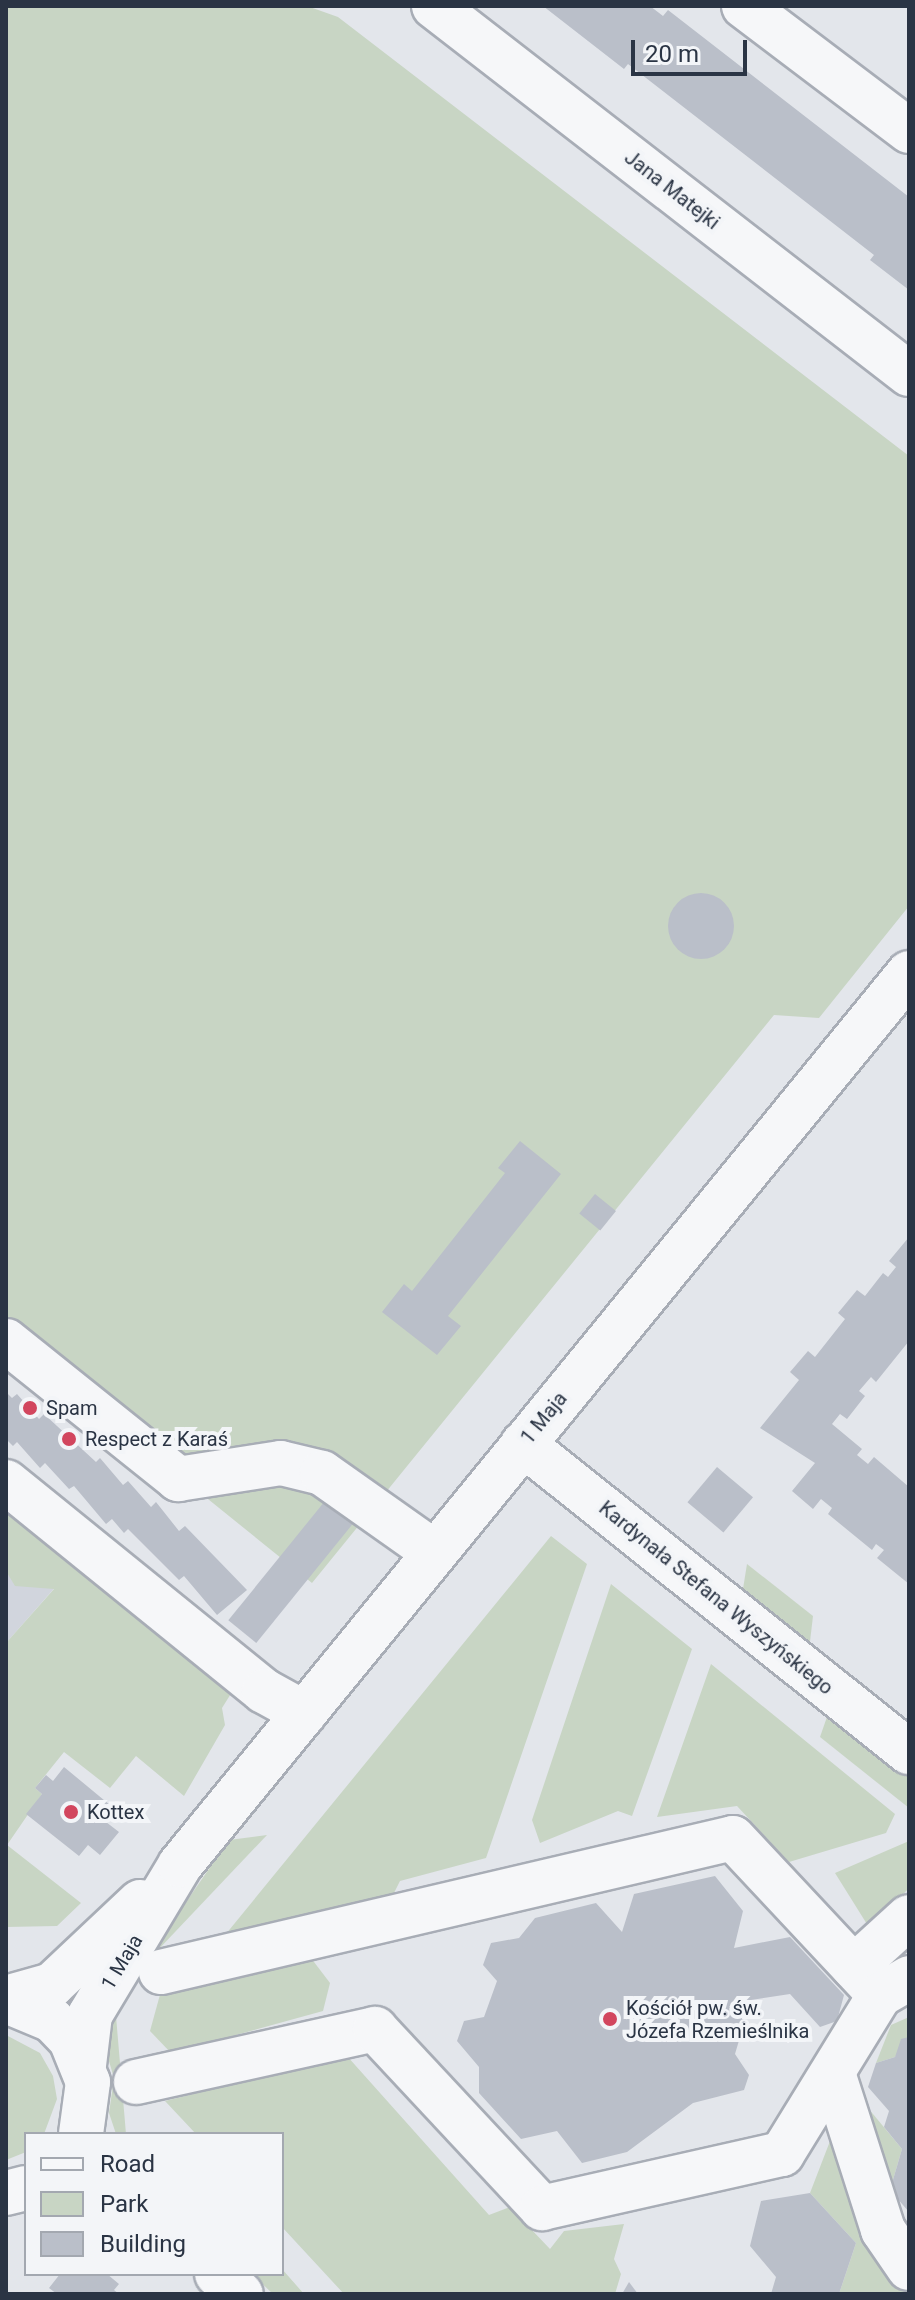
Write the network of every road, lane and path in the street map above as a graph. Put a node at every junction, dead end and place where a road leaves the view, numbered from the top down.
1 (434, 6) edge
2 (744, 6) edge
3 (909, 131) edge
4 (909, 374) edge
5 (909, 973) edge
6 (6, 1341) edge
7 (523, 1444) junction
8 (6, 1482) edge
9 (434, 1552) junction
10 (304, 1713) junction
11 (909, 1752) edge
12 (180, 1865) junction
13 (909, 1917) edge
14 (161, 1972) dead end
15 (881, 1980) edge
16 (6, 2000) edge
17 (833, 2073) junction
18 (136, 2082) dead end
19 (89, 2108) edge
20 (909, 2268) edge

1 - 4 street, Jana Matejki
2 - 3 street
5 - 7 street, 1 Maja
6 - 9 street
7 - 9 street, 1 Maja
7 - 11 street, Kardynała Stefana Wyszyńskiego
8 - 10 street
9 - 10 street, 1 Maja
10 - 12 street, 1 Maja
12 - 16 street, 1 Maja
12 - 19 street, 1 Maja
13 - 15 street
14 - 15 street
15 - 17 street
16 - 19 street
17 - 18 street
17 - 20 street

